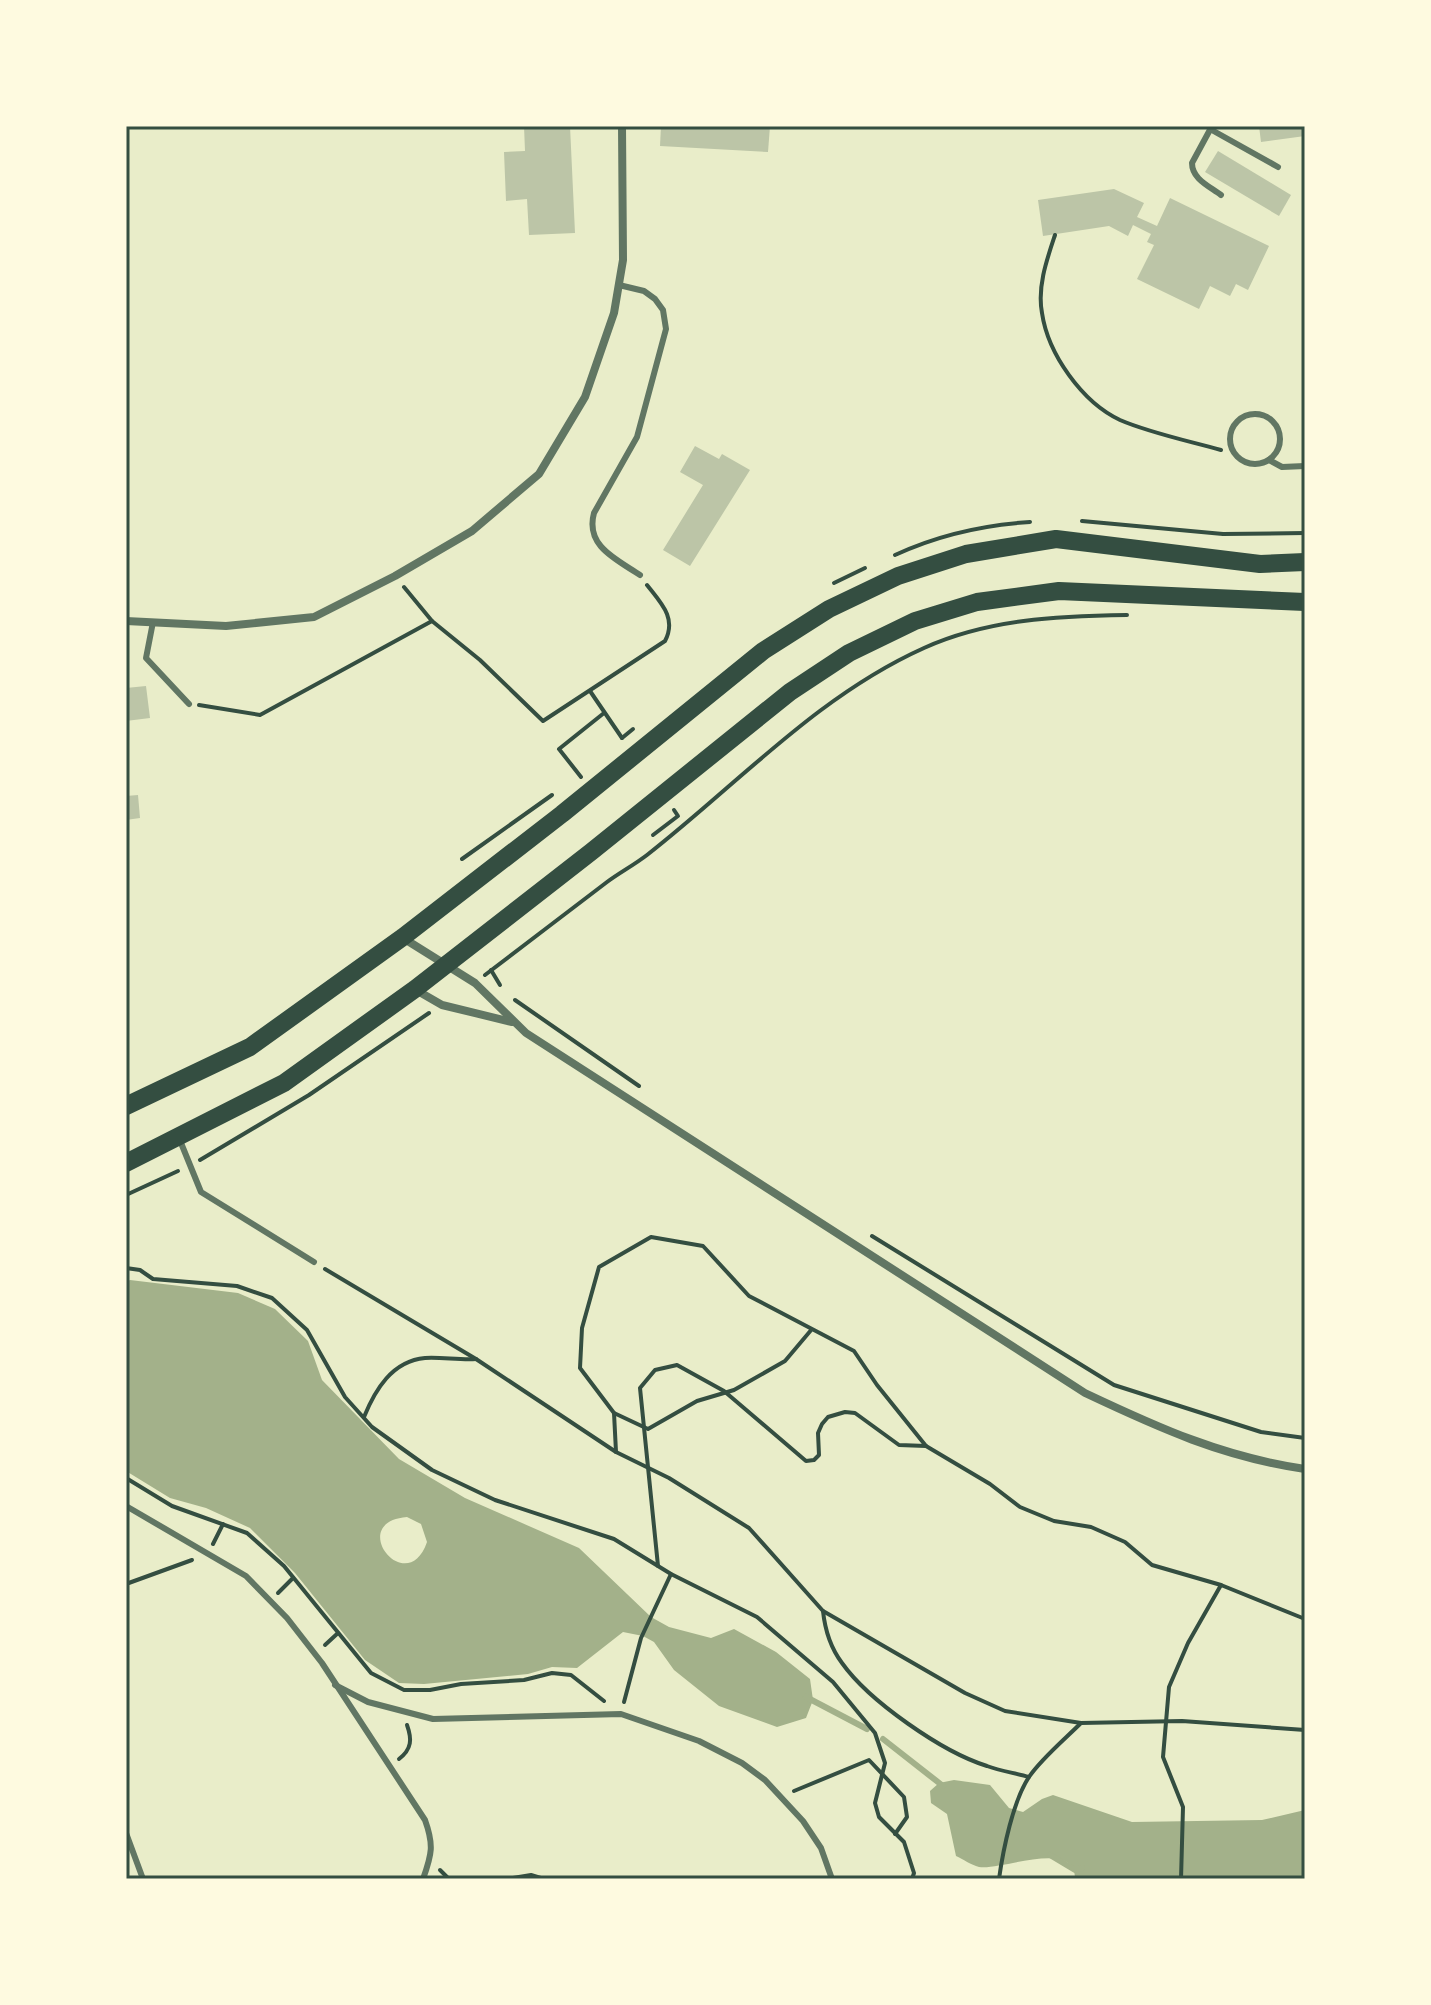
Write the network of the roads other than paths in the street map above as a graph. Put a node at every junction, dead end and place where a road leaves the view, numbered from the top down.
1 (622, 126) edge
2 (1211, 128) edge
3 (1278, 167) dead end
4 (1221, 195) dead end
5 (619, 285) junction
6 (1269, 460) junction
7 (1305, 466) edge
8 (1305, 562) edge
9 (640, 575) road end
10 (1305, 602) edge
11 (126, 621) edge
12 (153, 622) junction
13 (189, 704) road end
14 (403, 937) junction
15 (444, 965) junction
16 (415, 989) junction
17 (513, 1022) junction
18 (126, 1106) edge
19 (179, 1138) junction
20 (126, 1163) edge
21 (314, 1262) road end
22 (1305, 1469) edge
23 (126, 1506) edge
24 (335, 1685) junction
25 (126, 1833) edge
26 (143, 1879) edge
27 (423, 1879) edge
28 (832, 1879) edge

1 - 5 street
2 - 3 lane
2 - 4 lane
5 - 9 lane
5 - 12 street
6 - 6 lane
6 - 7 lane
8 - 14 main road
10 - 15 main road
11 - 12 street
12 - 13 lane
14 - 15 street
14 - 18 main road
15 - 16 main road
15 - 17 street
16 - 17 street
16 - 19 main road
17 - 22 street
19 - 20 main road
19 - 21 lane
23 - 24 lane
24 - 27 lane
24 - 28 lane
25 - 26 lane

